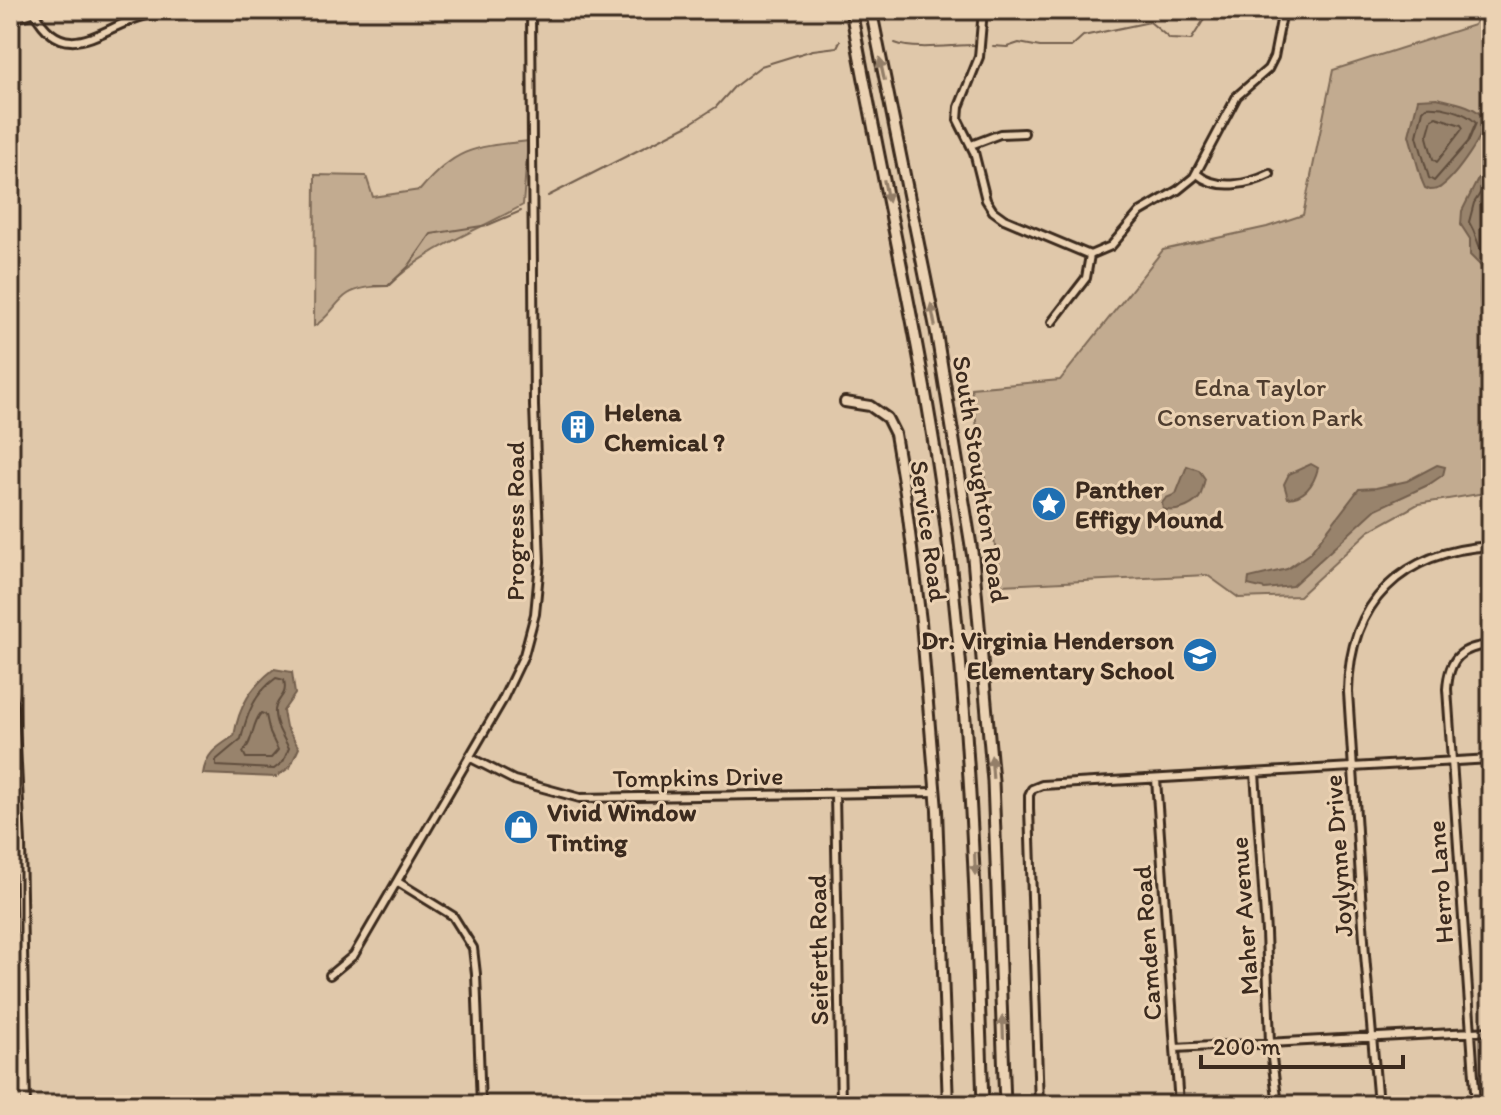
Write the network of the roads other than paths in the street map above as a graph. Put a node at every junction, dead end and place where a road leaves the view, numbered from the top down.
1 (243, 10) edge
2 (531, 10) edge
3 (851, 10) edge
4 (871, 10) edge
5 (983, 10) edge
6 (1283, 10) edge
7 (36, 11) edge
8 (10, 19) edge
9 (1024, 133) dead end
10 (971, 145) junction
11 (1197, 174) junction
12 (1270, 174) dead end
13 (10, 224) edge
14 (1090, 255) junction
15 (10, 310) edge
16 (1052, 322) dead end
17 (845, 402) dead end
18 (1491, 546) edge
19 (1491, 645) edge
20 (10, 692) edge
21 (469, 757) junction
22 (1491, 759) edge
23 (1451, 761) junction
24 (1352, 766) junction
25 (1255, 773) junction
26 (1156, 779) junction
27 (935, 792) junction
28 (835, 794) junction
29 (398, 882) junction
30 (330, 975) dead end
31 (1470, 1031) junction
32 (1491, 1031) edge
33 (1372, 1037) junction
34 (1270, 1043) junction
35 (1175, 1048) junction
36 (25, 1105) edge
37 (481, 1105) edge
38 (841, 1105) edge
39 (948, 1105) edge
40 (984, 1105) edge
41 (1005, 1105) edge
42 (1039, 1105) edge
43 (1179, 1105) edge
44 (1278, 1105) edge
45 (1378, 1105) edge
46 (1476, 1105) edge

1 - 7 street
2 - 21 street, Progress Road
3 -> 40 main road, South Stoughton Road
41 -> 4 main road, South Stoughton Road
5 - 10 street
6 - 11 street
7 - 8 street
9 - 10 street
10 - 14 street
11 - 12 street
11 - 14 street
13 - 15 street
14 - 16 street
17 - 27 street, Service Road
18 - 24 street, Joylynne Drive
19 - 23 street, Herro Lane
20 - 36 street
21 - 28 street, Tompkins Drive
21 - 29 street, Progress Road
22 - 23 street
23 - 24 street
23 - 31 street, Herro Lane
24 - 25 street
24 - 33 street, Joylynne Drive
25 - 26 street
25 - 34 street, Maher Avenue
26 - 35 street, Camden Road
26 - 42 street
27 - 28 street, Tompkins Drive
27 - 39 street, Service Road
28 - 38 street, Seiferth Road
29 - 30 street, Progress Road
29 - 37 street
31 - 32 street
31 - 33 street
31 - 46 street, Herro Lane
33 - 34 street
33 - 45 street, Joylynne Drive
34 - 35 street
34 - 44 street, Maher Avenue
35 - 43 street, Camden Road

